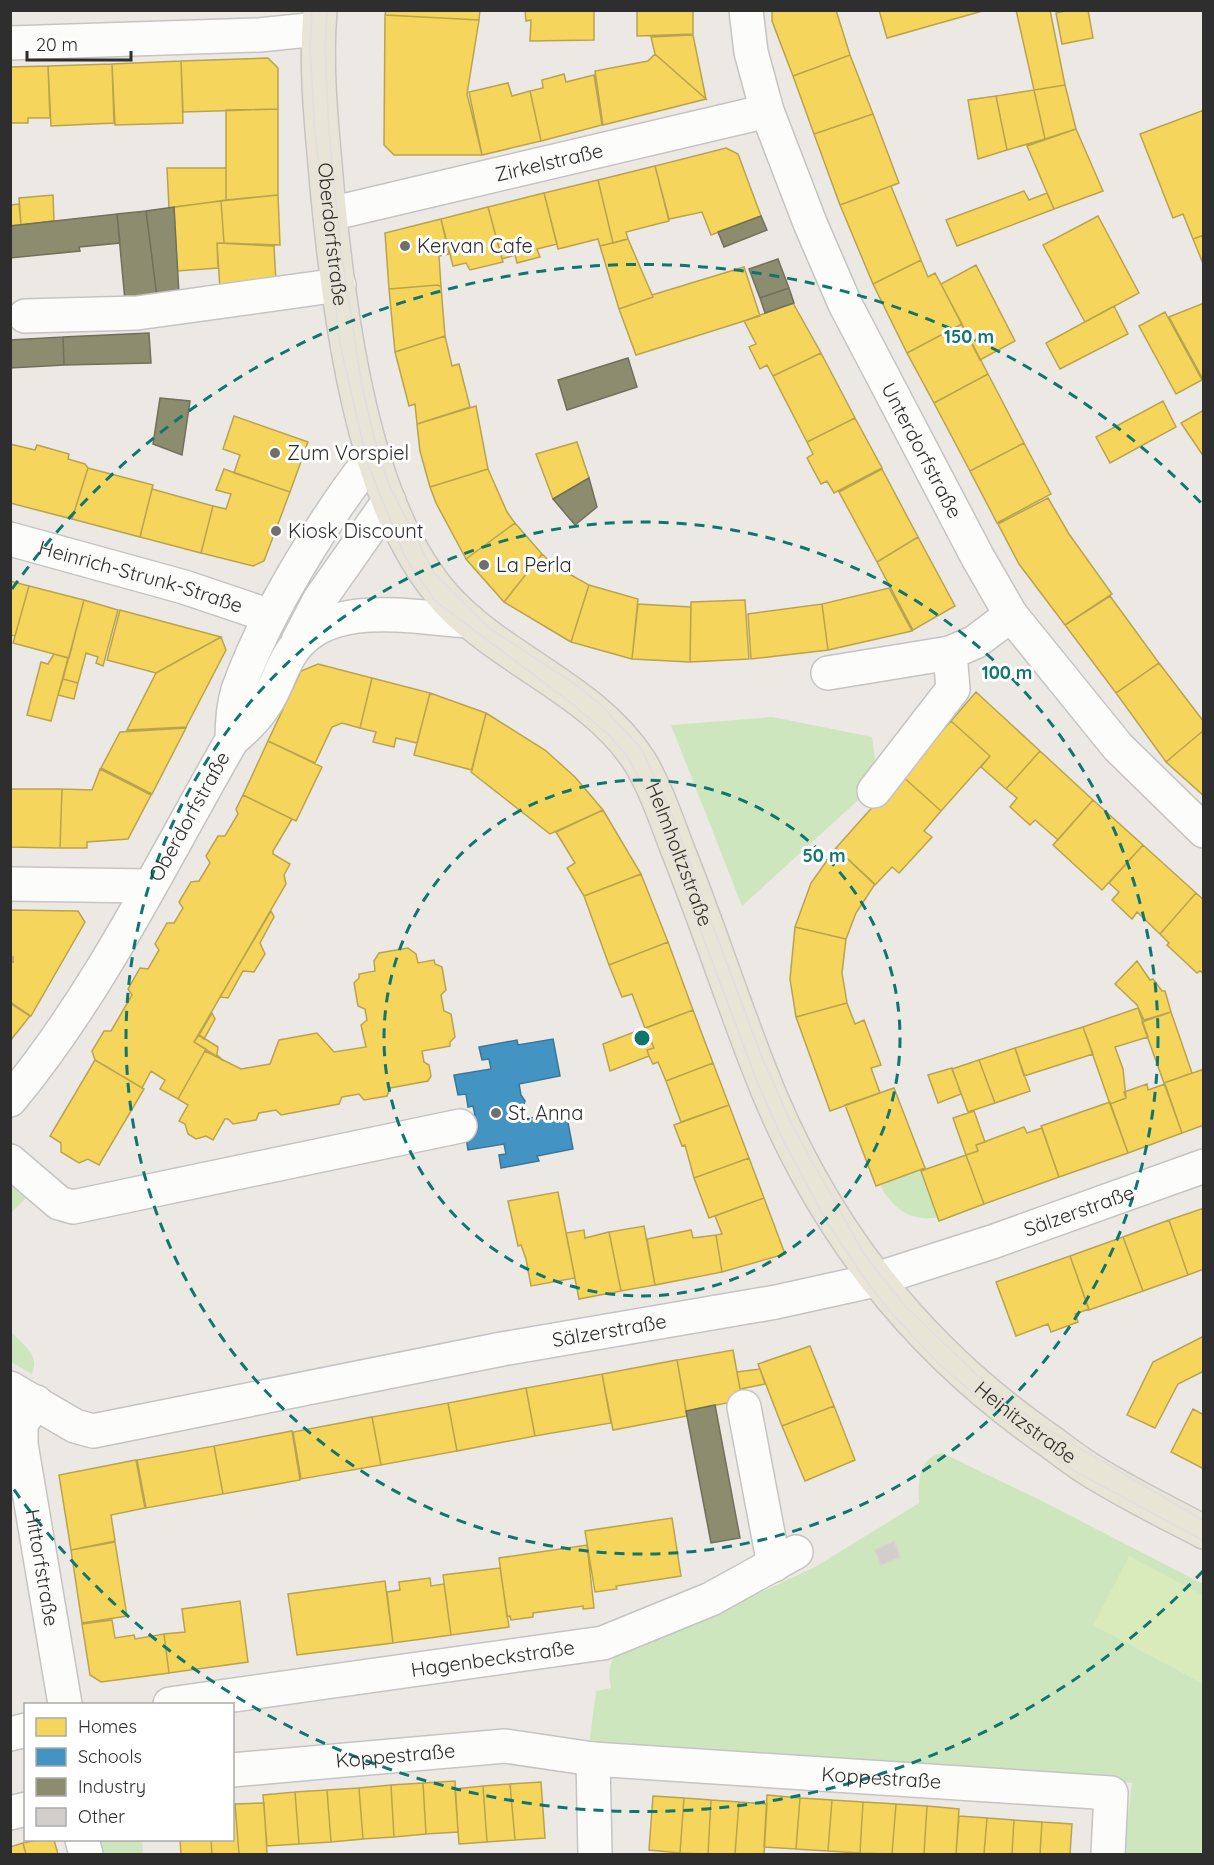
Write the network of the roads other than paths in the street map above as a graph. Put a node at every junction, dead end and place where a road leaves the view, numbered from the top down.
1 (746, 10) edge
2 (319, 20) edge
3 (10, 43) edge
4 (767, 111) junction
5 (330, 214) junction
6 (339, 285) junction
7 (25, 316) dead end
8 (373, 456) junction
9 (389, 501) junction
10 (10, 539) edge
11 (1011, 615) junction
12 (270, 616) junction
13 (469, 621) junction
14 (293, 650) junction
15 (950, 653) junction
16 (828, 674) dead end
17 (232, 740) junction
18 (874, 791) dead end
19 (1203, 831) edge
20 (10, 884) edge
21 (149, 886) junction
22 (10, 1101) edge
23 (460, 1126) dead end
24 (10, 1161) edge
25 (1203, 1167) edge
26 (874, 1279) junction
27 (23, 1395) edge
28 (744, 1407) dead end
29 (1203, 1532) edge
30 (65, 1703) edge
31 (177, 1703) edge
32 (593, 1759) junction
33 (234, 1770) edge
34 (595, 1854) edge
35 (1108, 1854) edge

1 - 4 street, Unterdorfstraße
2 - 3 street
2 - 5 main road, Oberdorfstraße
4 - 5 street, Zirkelstraße
4 - 11 street, Unterdorfstraße
5 - 6 main road, Oberdorfstraße
6 - 7 street
6 - 8 main road, Oberdorfstraße
8 - 9 main road, Oberdorfstraße
8 - 12 street, Oberdorfstraße
9 - 13 main road, Helmholtzstraße
9 - 14 street
10 - 12 street, Heinrich-Strunk-Straße
11 - 15 street
11 - 19 street, Unterdorfstraße
12 - 17 street, Oberdorfstraße
13 - 14 street
13 - 26 main road, Helmholtzstraße
14 - 17 street
15 - 16 street
15 - 18 street
17 - 21 street, Oberdorfstraße
20 - 21 street
21 - 22 street, Oberdorfstraße
23 - 24 street
25 - 26 street, Sälzerstraße
26 - 27 street, Sälzerstraße
26 - 29 main road, Heinitzstraße
27 - 30 street, Hittorfstraße
28 - 31 street, Hagenbeckstraße
32 - 33 street, Koppestraße
32 - 34 street
32 - 35 street, Koppestraße

